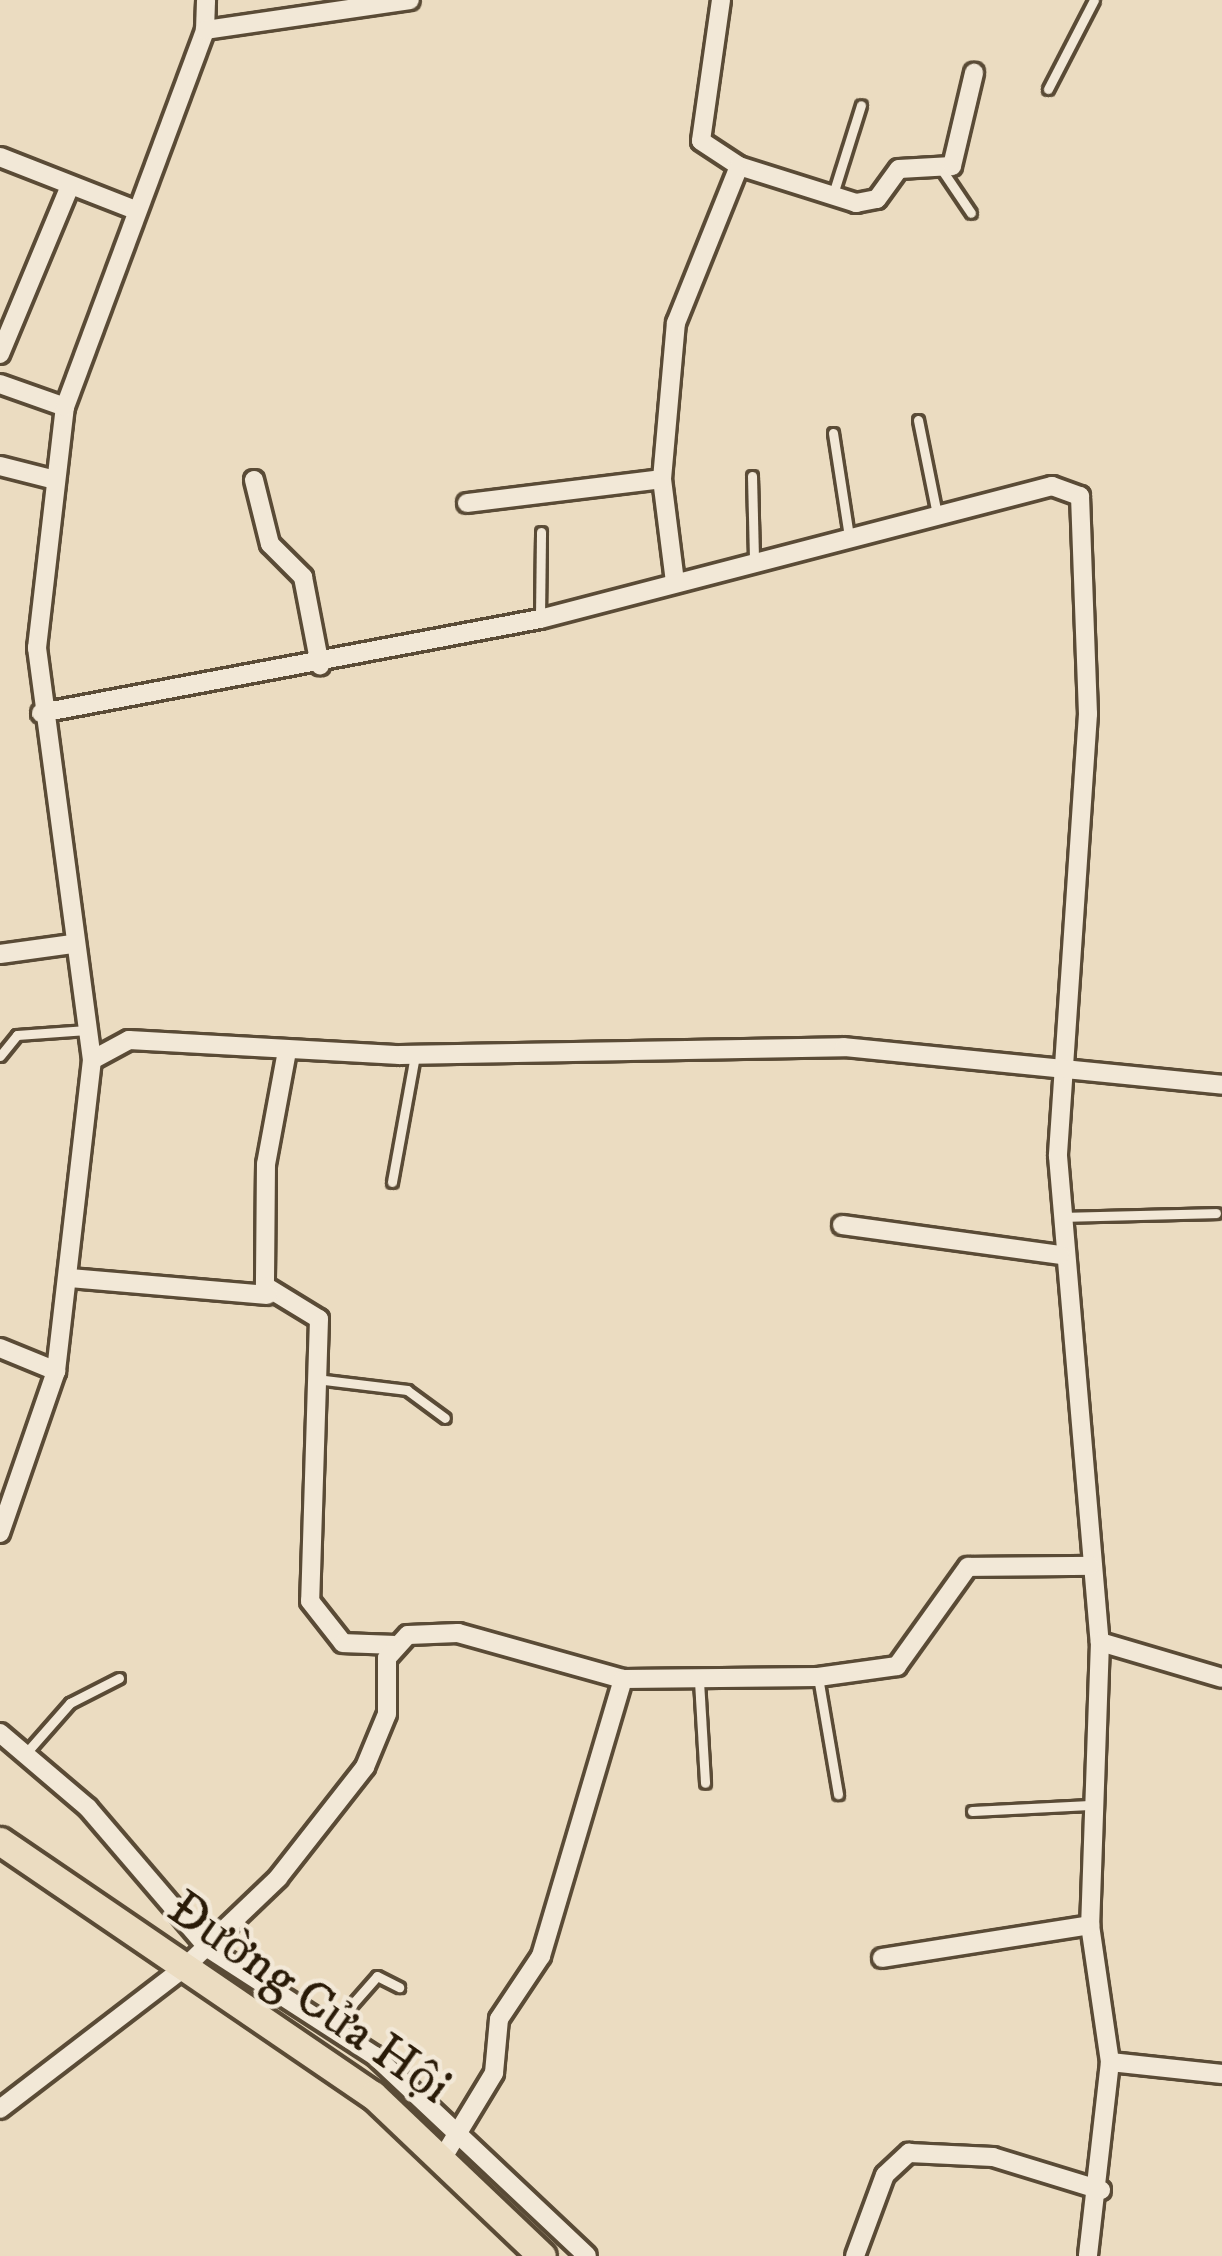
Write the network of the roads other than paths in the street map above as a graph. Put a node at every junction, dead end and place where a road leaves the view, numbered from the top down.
1 (206, 0) edge
2 (410, 0) edge
3 (721, 0) edge
4 (1094, 0) edge
5 (205, 30) junction
6 (974, 73) dead end
7 (1048, 89) dead end
8 (861, 105) dead end
9 (0, 157) edge
10 (739, 166) junction
11 (944, 173) junction
12 (70, 187) junction
13 (833, 194) junction
14 (135, 210) junction
15 (971, 213) dead end
16 (0, 354) edge
17 (0, 384) edge
18 (65, 407) junction
19 (918, 420) dead end
20 (833, 433) dead end
21 (0, 466) edge
22 (752, 476) dead end
23 (51, 479) junction
24 (662, 479) junction
25 (254, 480) dead end
26 (467, 503) dead end
27 (937, 514) junction
28 (542, 532) dead end
29 (849, 536) junction
30 (754, 560) junction
31 (675, 582) junction
32 (540, 619) junction
33 (320, 664) junction
34 (41, 712) junction
35 (72, 944) junction
36 (0, 954) edge
37 (87, 1030) junction
38 (287, 1052) junction
39 (415, 1055) junction
40 (0, 1056) edge
41 (92, 1060) junction
42 (1060, 1072) junction
43 (1222, 1085) edge
44 (392, 1181) dead end
45 (1216, 1214) dead end
46 (1059, 1218) junction
47 (842, 1225) dead end
48 (1060, 1255) junction
49 (70, 1278) junction
50 (267, 1295) junction
51 (0, 1348) edge
52 (56, 1371) junction
53 (316, 1378) junction
54 (445, 1418) dead end
55 (0, 1533) edge
56 (1090, 1565) junction
57 (1100, 1642) junction
58 (394, 1645) junction
59 (818, 1676) junction
60 (119, 1678) dead end
61 (623, 1678) junction
62 (1222, 1678) edge
63 (699, 1681) junction
64 (0, 1732) edge
65 (26, 1753) junction
66 (705, 1783) dead end
67 (838, 1794) dead end
68 (1090, 1805) junction
69 (972, 1810) dead end
70 (0, 1841) edge
71 (1090, 1925) junction
72 (208, 1948) junction
73 (882, 1958) dead end
74 (185, 1967) junction
75 (399, 1987) dead end
76 (334, 2025) junction
77 (1110, 2062) junction
78 (1222, 2074) edge
79 (0, 2109) edge
80 (451, 2142) junction
81 (1101, 2190) junction
82 (542, 2256) edge
83 (587, 2256) edge
84 (855, 2256) edge
85 (1088, 2256) edge

1 - 5 street
2 - 5 street
3 - 10 street
4 - 7 lane
5 - 14 street
6 - 11 street
8 - 13 lane
9 - 12 street
10 - 13 street
10 - 24 street
11 - 13 street
11 - 15 lane
12 - 14 street
12 - 16 street
14 - 18 street
17 - 18 street
18 - 23 street
19 - 27 lane
20 - 29 lane
21 - 23 street
22 - 30 lane
23 - 34 street
24 - 26 street
24 - 31 street
25 - 33 street
27 - 29 street
27 - 42 street
28 - 32 lane
29 - 30 street
30 - 31 street
31 - 32 street
32 - 33 street
33 - 34 street
34 - 35 street
35 - 36 street
35 - 37 street
37 - 40 lane
37 - 41 street
38 - 39 street
38 - 41 street
38 - 50 street
39 - 42 street
39 - 44 lane
41 - 49 street
42 - 43 street
42 - 46 street
45 - 46 lane
46 - 48 street
47 - 48 street
48 - 56 street
49 - 50 street
49 - 52 street
50 - 53 street
51 - 52 street
52 - 55 street
53 - 54 lane
53 - 58 street
56 - 57 street
56 - 59 street
57 - 62 street
57 - 68 street
58 - 61 street
58 - 72 street
59 - 63 street
59 - 67 lane
60 - 65 lane
61 - 63 street
61 - 80 street
63 - 66 lane
64 - 65 street
65 - 72 street
68 - 69 lane
68 - 71 street
70 - 74 main road, Đường Cửa Hội
71 - 73 street
71 - 77 street
72 - 74 street
72 - 76 street
74 - 79 street
74 - 80 main road, Đường Cửa Hội
75 - 76 lane
76 - 80 street
77 - 78 street
77 - 81 street
80 - 82 main road, Đường Cửa Hội
80 - 83 street
81 - 84 street
81 - 85 street

